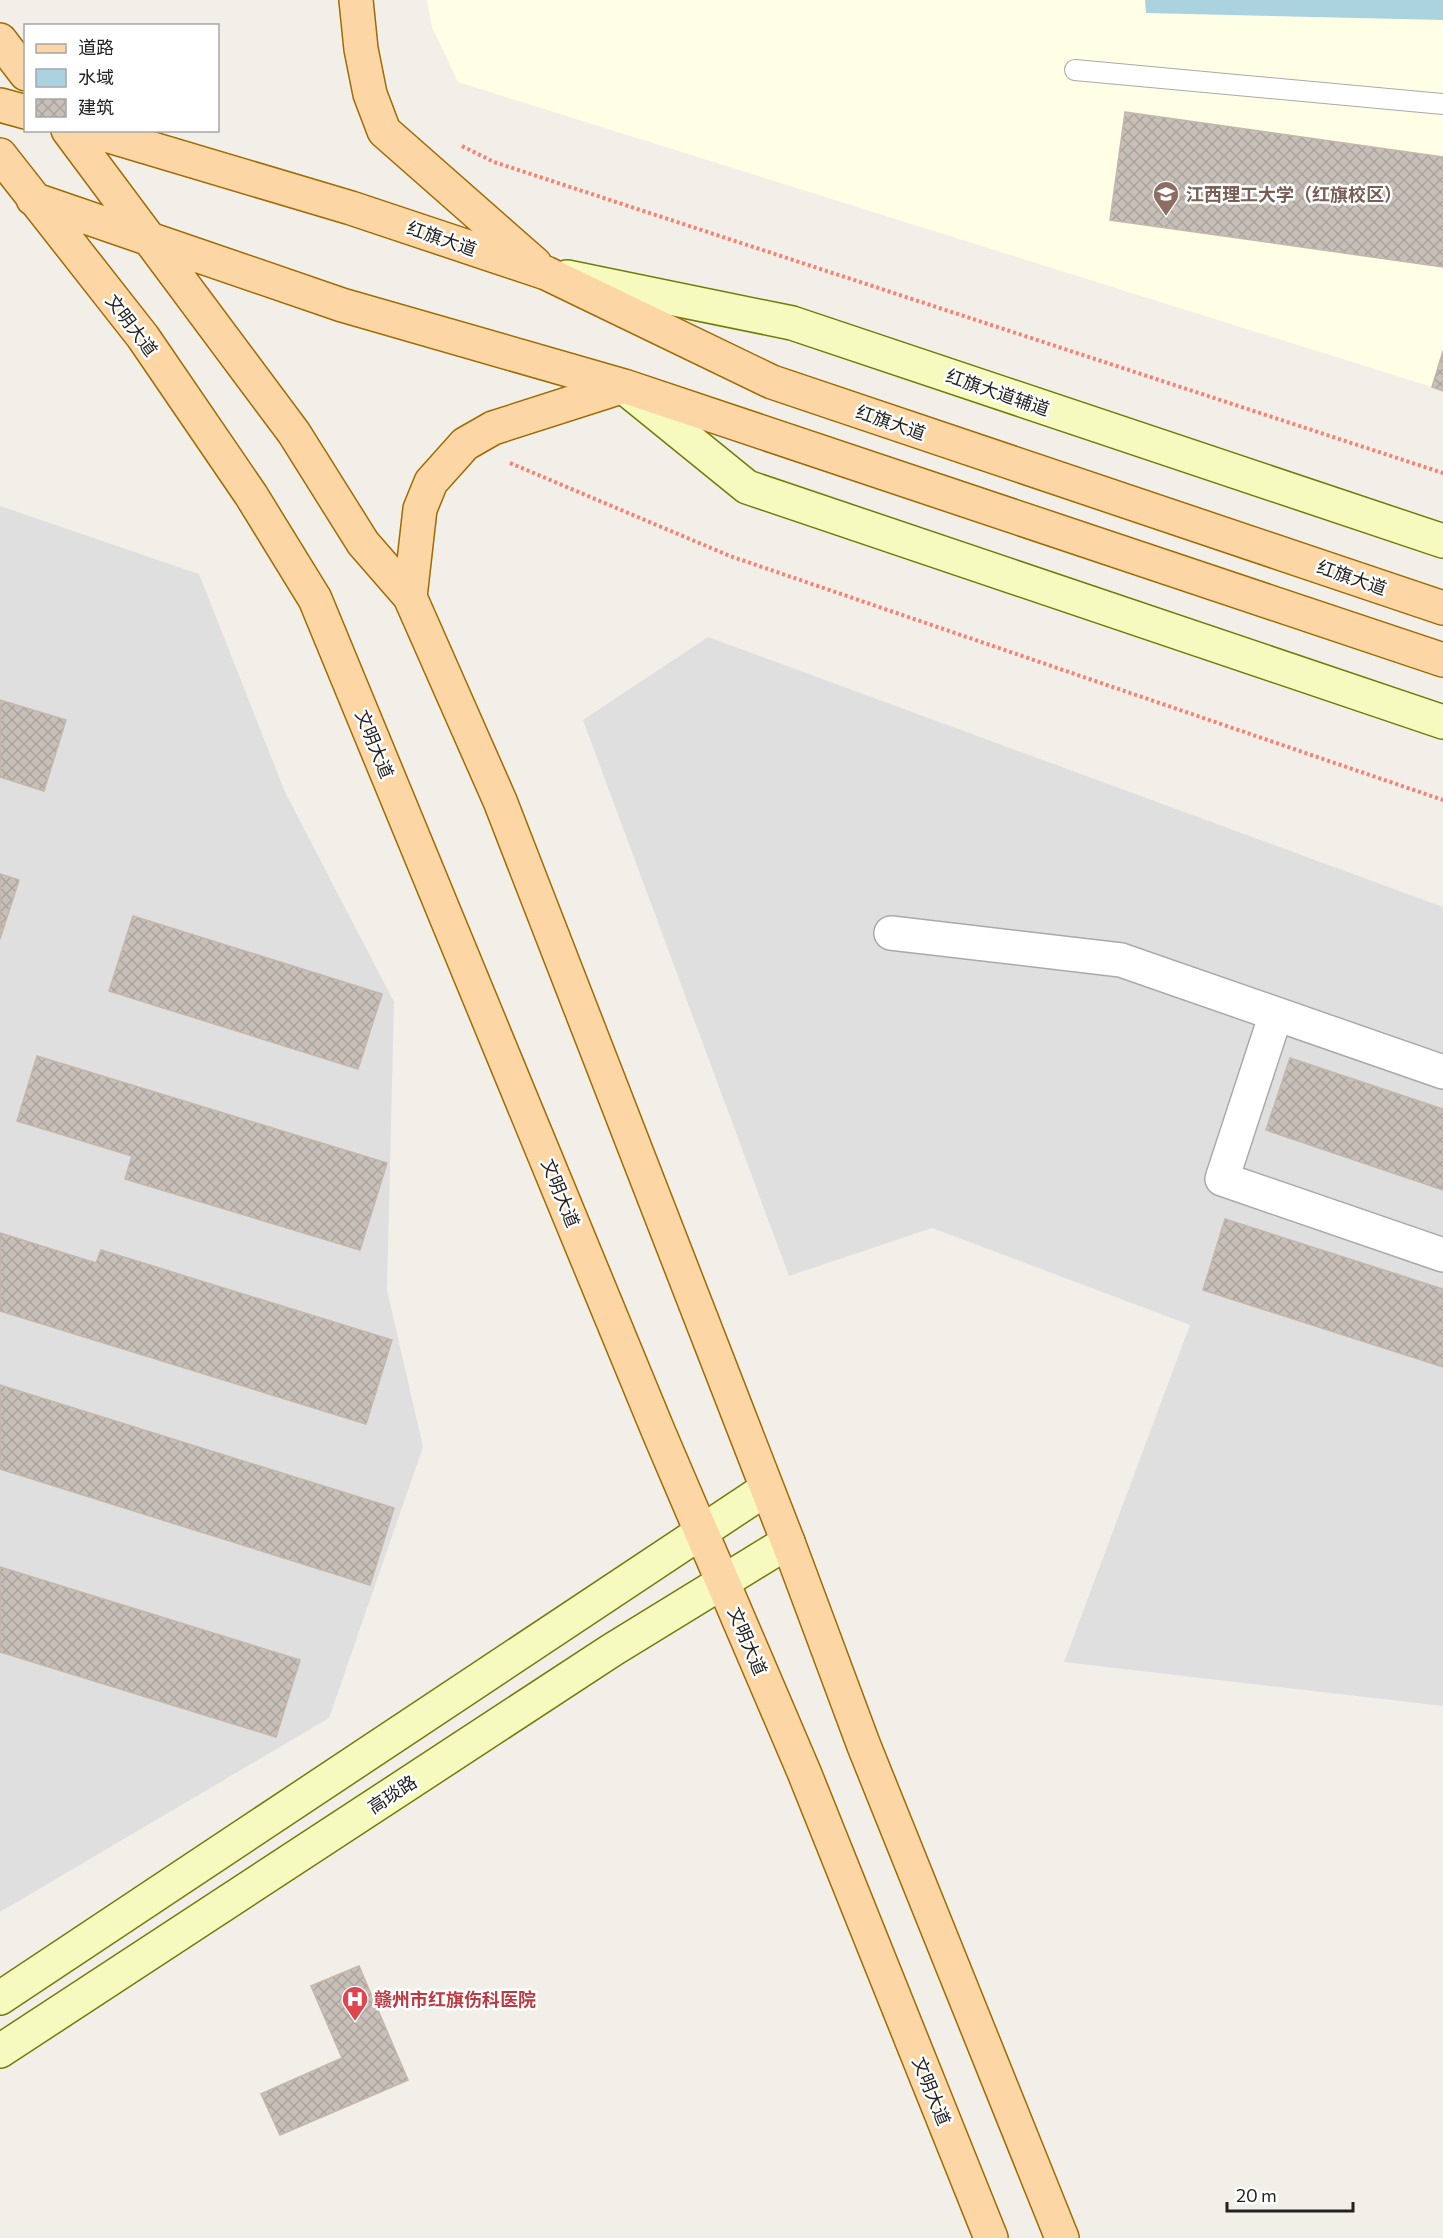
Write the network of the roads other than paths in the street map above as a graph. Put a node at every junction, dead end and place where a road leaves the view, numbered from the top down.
1 (356, 0) edge
2 (0, 40) edge
3 (1075, 70) dead end
4 (24, 71) edge
5 (1443, 104) edge
6 (0, 105) edge
7 (24, 111) edge
8 (69, 132) edge
9 (96, 132) edge
10 (0, 155) edge
11 (0, 188) edge
12 (36, 200) junction
13 (148, 239) junction
14 (546, 273) junction
15 (624, 386) junction
16 (1443, 542) edge
17 (410, 597) junction
18 (1443, 608) edge
19 (1443, 660) edge
20 (1443, 722) edge
21 (891, 933) dead end
22 (1276, 1014) junction
23 (1443, 1072) edge
24 (1443, 1255) edge
25 (766, 1489) junction
26 (702, 1532) junction
27 (788, 1542) junction
28 (723, 1582) junction
29 (0, 1998) edge
30 (0, 2051) edge
31 (991, 2238) edge
32 (1062, 2238) edge

1 - 14 main road
2 - 4 main road
3 - 5 lane
6 - 7 main road
8 - 13 main road
9 - 14 main road, 红旗大道
10 - 12 main road, 文明大道
11 - 12 main road
12 - 13 main road
12 - 26 main road, 文明大道
13 - 15 main road
13 - 17 main road
14 - 16 main road, 红旗大道辅道
14 - 18 main road, 红旗大道
15 - 17 main road
15 - 19 main road
15 - 20 main road
17 - 25 main road
21 - 22 street
22 - 23 street
22 - 24 street
25 - 26 main road
25 - 27 main road
26 - 28 main road, 文明大道
26 - 29 main road
27 - 28 main road, 高琰路
27 - 32 main road
28 - 30 main road, 高琰路
28 - 31 main road, 文明大道

